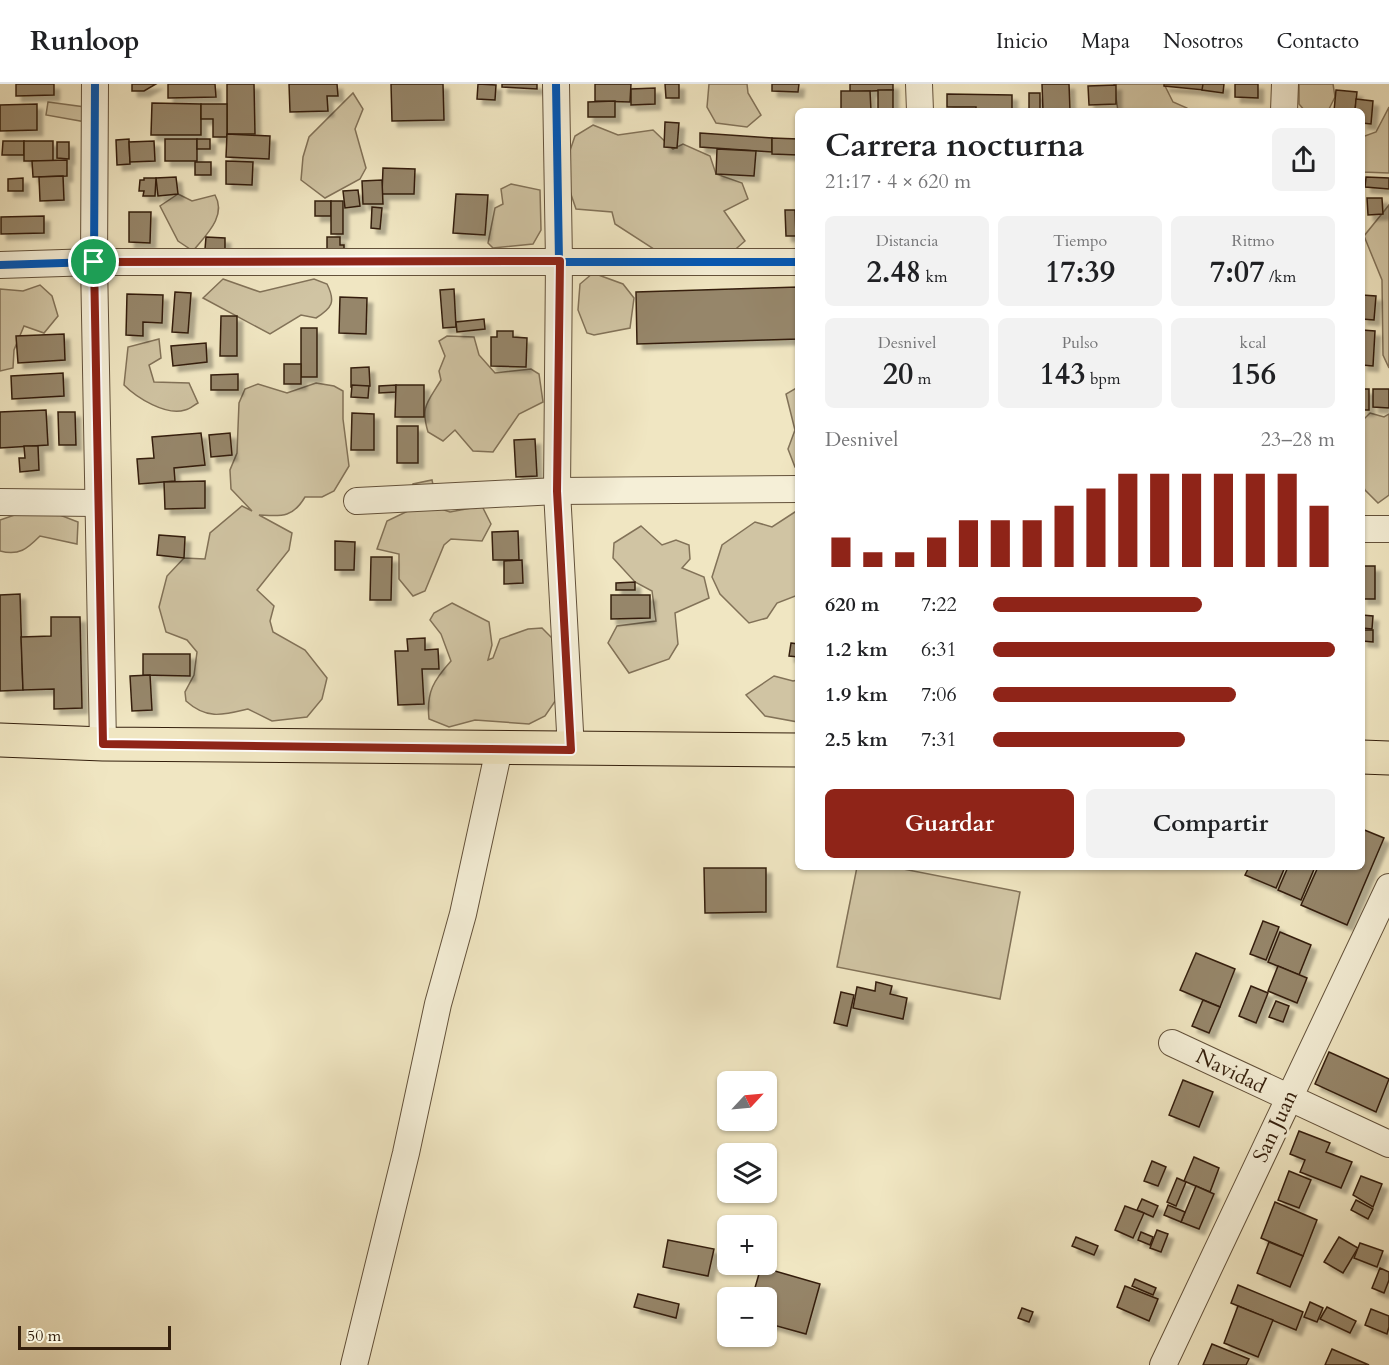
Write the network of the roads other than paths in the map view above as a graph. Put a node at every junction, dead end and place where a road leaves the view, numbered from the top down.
1 (95, 84) edge
2 (556, 84) edge
3 (919, 84) edge
4 (1286, 84) edge
5 (920, 108) edge
6 (1284, 108) edge
7 (560, 261) junction
8 (94, 262) junction
9 (795, 262) edge
10 (0, 265) edge
11 (795, 489) edge
12 (557, 491) junction
13 (357, 501) dead end
14 (0, 502) edge
15 (97, 503) junction
16 (1365, 529) edge
17 (1389, 529) edge
18 (0, 740) edge
19 (103, 744) junction
20 (499, 748) junction
21 (571, 750) junction
22 (795, 750) edge
23 (1365, 757) edge
24 (1389, 758) edge
25 (1389, 887) edge
26 (1172, 1043) dead end
27 (1288, 1099) junction
28 (1389, 1144) edge
29 (354, 1365) edge
30 (1163, 1365) edge

1 - 8 street
2 - 7 street
3 - 5 street
4 - 6 street
7 - 8 street
7 - 9 street
7 - 12 street
8 - 10 street
8 - 15 street
11 - 12 street
12 - 13 street
12 - 21 street
14 - 15 street
15 - 19 street
16 - 17 street
18 - 19 main road
19 - 20 main road
20 - 21 main road
20 - 29 street
21 - 22 main road
23 - 24 main road
25 - 27 street, San Juan
26 - 27 street, Navidad
27 - 28 street, Navidad
27 - 30 street, San Juan

